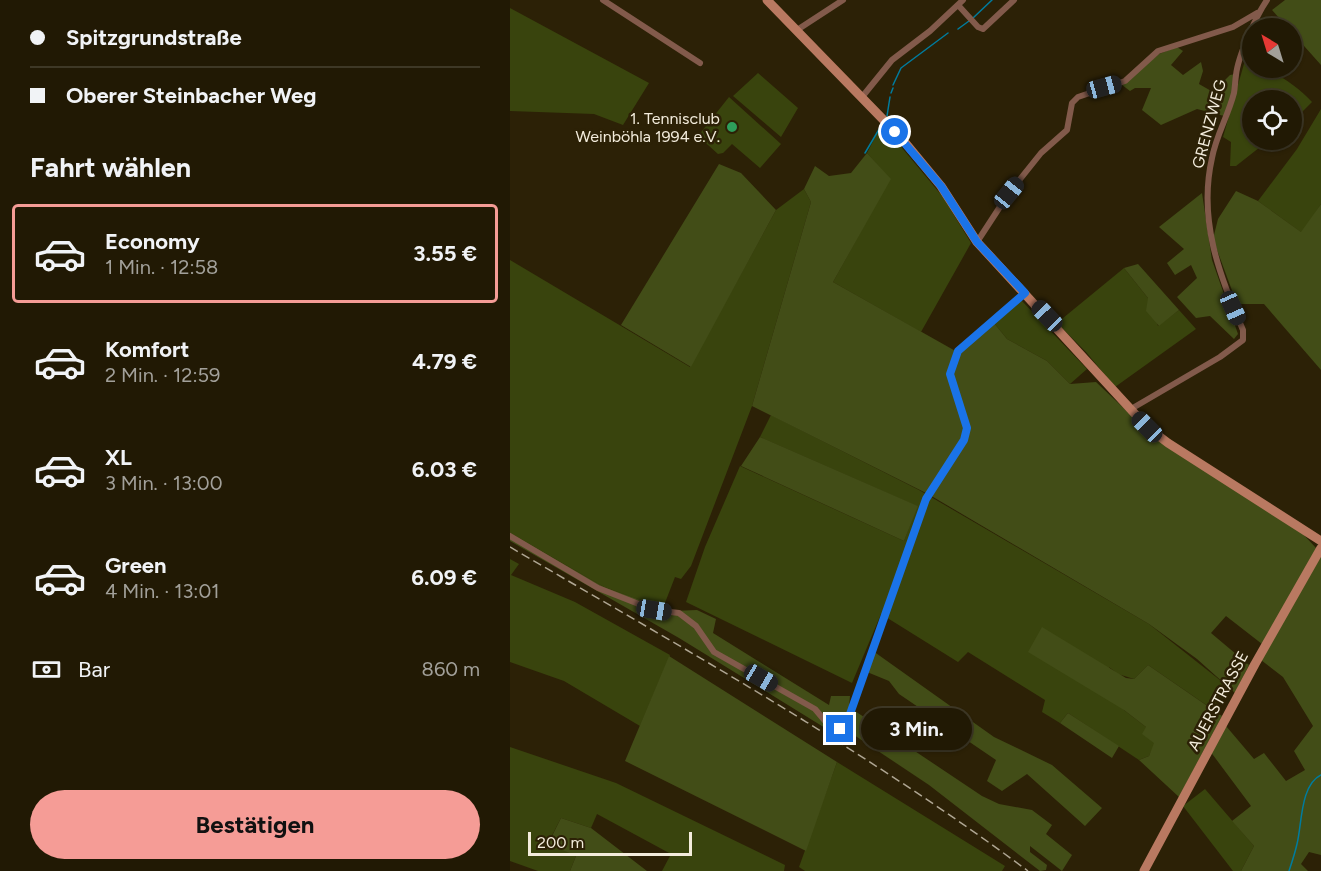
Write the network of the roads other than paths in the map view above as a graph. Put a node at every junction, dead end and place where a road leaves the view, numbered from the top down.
1 (603, 0) edge
2 (766, 0) edge
3 (843, 0) edge
4 (1014, 0) edge
5 (1267, 0) edge
6 (960, 2) edge
7 (1259, 11) junction
8 (797, 30) junction
9 (700, 63) dead end
10 (862, 97) junction
11 (977, 242) junction
12 (1025, 293) junction
13 (1131, 409) junction
14 (510, 536) edge
15 (1321, 542) edge
16 (1321, 548) edge
17 (1144, 871) edge

1 - 9 street
2 - 8 street
3 - 8 street
4 - 6 street
5 - 7 street, GRENZWEG
6 - 10 street
7 - 11 street
7 - 13 street, GRENZWEG
8 - 10 street
10 - 11 street
11 - 12 street
12 - 13 street
12 - 14 street
13 - 15 street
16 - 17 street, AUERSTRASSE

